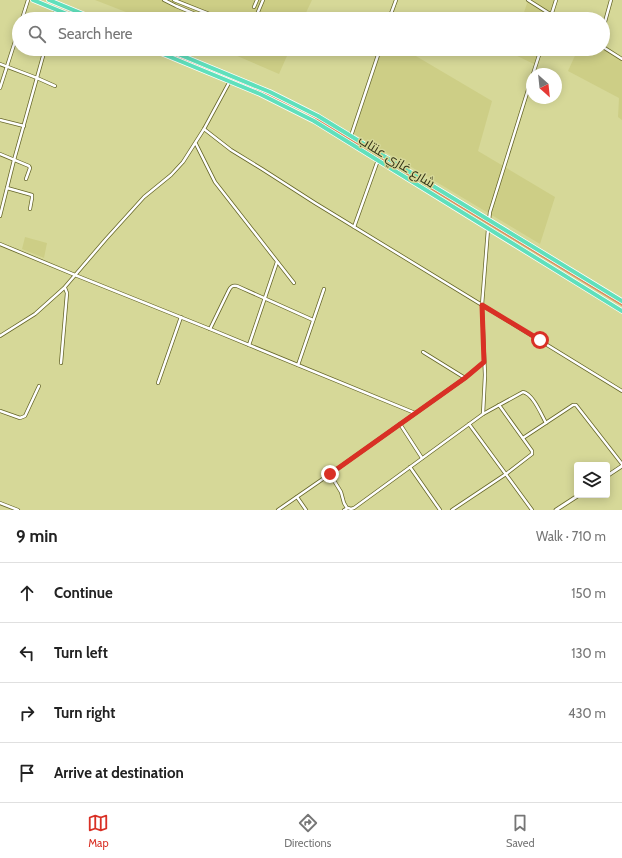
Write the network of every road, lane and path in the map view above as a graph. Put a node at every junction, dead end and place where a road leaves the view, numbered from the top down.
1 (28, 0) edge
2 (33, 0) edge
3 (49, 0) edge
4 (164, 0) edge
5 (174, 0) edge
6 (257, 0) edge
7 (263, 0) edge
8 (396, 0) edge
9 (528, 0) edge
10 (556, 0) edge
11 (611, 0) edge
12 (254, 7) dead end
13 (56, 10) joint
14 (24, 12) edge
15 (61, 12) edge
16 (77, 12) edge
17 (190, 12) edge
18 (204, 12) edge
19 (258, 12) edge
20 (392, 12) edge
21 (549, 12) edge
22 (553, 12) edge
23 (608, 12) edge
24 (12, 51) edge
25 (610, 51) edge
26 (43, 56) edge
27 (169, 56) edge
28 (183, 56) edge
29 (378, 56) edge
30 (539, 56) edge
31 (622, 59) edge
32 (0, 64) edge
33 (7, 67) junction
34 (534, 68) edge
35 (37, 78) junction
36 (230, 81) junction
37 (55, 86) dead end
38 (0, 88) edge
39 (526, 95) edge
40 (0, 120) edge
41 (24, 126) junction
42 (204, 130) junction
43 (351, 136) junction
44 (195, 143) junction
45 (0, 154) edge
46 (14, 160) junction
47 (378, 160) junction
48 (26, 179) dead end
49 (8, 188) junction
50 (30, 209) dead end
51 (0, 216) edge
52 (489, 220) junction
53 (354, 227) junction
54 (488, 228) junction
55 (0, 244) edge
56 (277, 262) junction
57 (75, 275) junction
58 (294, 284) dead end
59 (65, 287) junction
60 (324, 289) dead end
61 (264, 298) junction
62 (622, 301) edge
63 (482, 305) junction
64 (622, 311) edge
65 (181, 317) junction
66 (314, 320) junction
67 (210, 329) junction
68 (0, 336) edge
69 (249, 345) junction
70 (423, 352) dead end
71 (484, 362) junction
72 (61, 364) dead end
73 (298, 365) junction
74 (465, 378) junction
75 (158, 383) dead end
76 (40, 386) dead end
77 (622, 392) edge
78 (499, 405) junction
79 (0, 411) edge
80 (415, 413) junction
81 (483, 414) junction
82 (546, 423) junction
83 (400, 424) junction
84 (469, 424) junction
85 (523, 438) junction
86 (422, 458) junction
87 (622, 465) edge
88 (410, 467) junction
89 (330, 474) junction
90 (506, 474) junction
91 (610, 474) edge
92 (297, 497) junction
93 (574, 498) edge
94 (0, 503) edge
95 (346, 509) edge
96 (18, 510) edge
97 (278, 510) edge
98 (306, 510) edge
99 (440, 510) edge
100 (452, 510) edge
101 (532, 510) edge
102 (556, 510) edge

1 - 14 street
2 - 13 highway
3 - 16 highway
4 - 17 street
5 - 18 street
6 - 12 street
7 - 19 street
8 - 20 street
9 - 21 street
10 - 22 street
11 - 23 street
13 - 15 highway
24 - 33 street
25 - 31 street
26 - 35 street
27 - 36 highway, شارع غازي عنتاب
28 - 43 highway
29 - 43 street
30 - 34 street
32 - 33 street
33 - 35 street
33 - 38 street
35 - 37 street
35 - 41 street
36 - 42 street
36 - 47 highway, شارع غازي عنتاب
39 - 52 street
40 - 41 street
41 - 46 street
42 - 44 street
42 - 53 street
43 - 52 highway
44 - 56 street
44 - 57 street
45 - 46 street
46 - 48 street
46 - 49 street
47 - 53 street
47 - 54 highway, شارع غازي عنتاب
49 - 50 street
49 - 51 street
52 - 62 highway
53 - 63 street
54 - 63 street
54 - 64 highway, شارع غازي عنتاب
55 - 57 street
56 - 58 street
56 - 61 street
57 - 59 street
57 - 65 street
59 - 68 street
59 - 72 street
60 - 66 street
61 - 66 street
61 - 67 street
61 - 69 street
63 - 71 street
63 - 77 street
65 - 67 street
65 - 75 street
66 - 73 street
67 - 69 street
69 - 73 street
70 - 74 street
71 - 74 street
71 - 81 street
73 - 80 street
74 - 80 street
76 - 79 street
78 - 81 street
78 - 82 street
78 - 85 street
80 - 83 street
81 - 84 street
82 - 85 street
82 - 87 street
83 - 86 street
83 - 89 street
84 - 86 street
84 - 90 street
85 - 90 street
86 - 88 street
87 - 91 street
88 - 95 street
88 - 99 street
89 - 92 street
89 - 95 street
90 - 100 street
90 - 101 street
92 - 97 street
92 - 98 street
93 - 102 street
94 - 96 street

